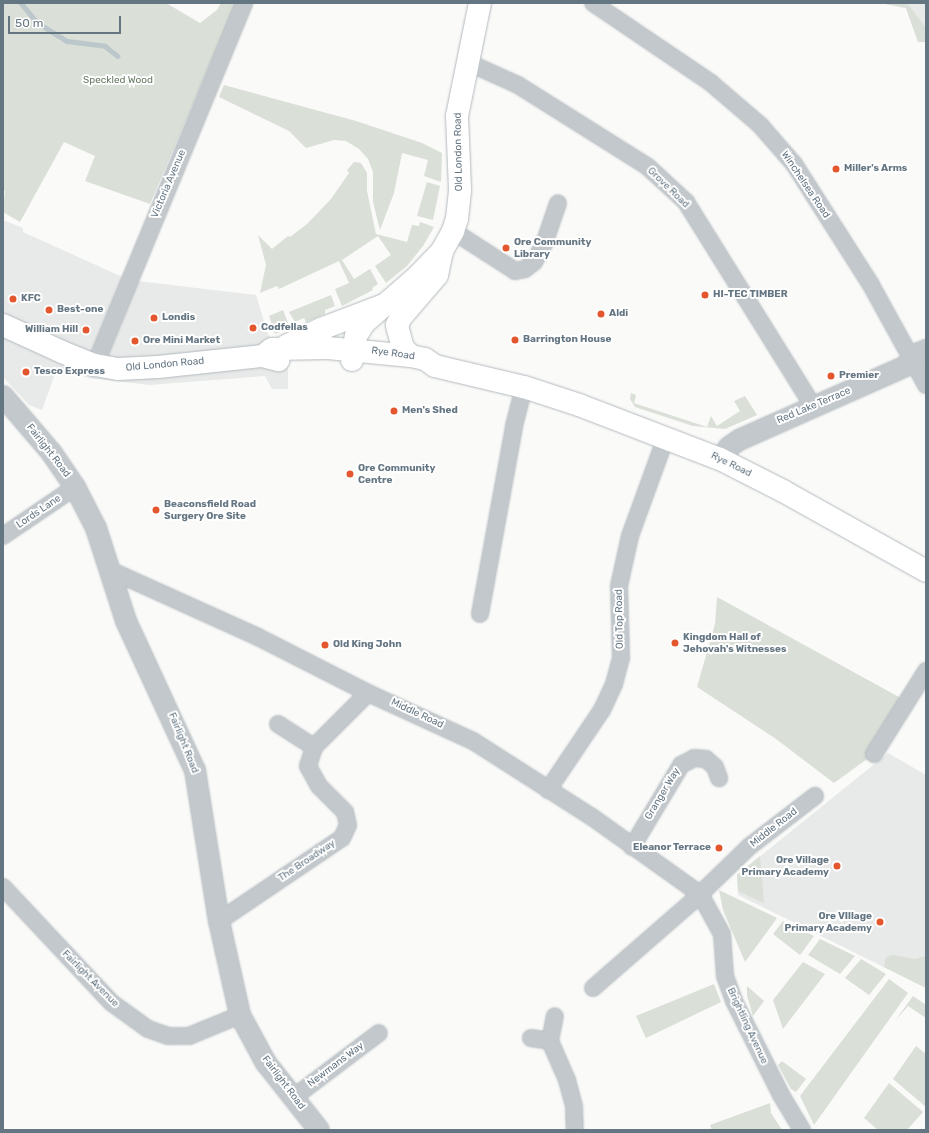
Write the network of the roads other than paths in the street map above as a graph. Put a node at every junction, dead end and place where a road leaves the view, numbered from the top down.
1 (244, 3) edge
2 (480, 3) edge
3 (593, 3) edge
4 (467, 62) junction
5 (558, 203) dead end
6 (453, 231) junction
7 (442, 250) junction
8 (389, 303) junction
9 (3, 325) edge
10 (273, 353) junction
11 (352, 354) junction
12 (919, 355) edge
13 (411, 356) junction
14 (95, 365) junction
15 (435, 366) junction
16 (926, 385) edge
17 (524, 387) junction
18 (3, 396) edge
19 (813, 406) junction
20 (666, 437) junction
21 (720, 459) junction
22 (75, 487) junction
23 (3, 536) edge
24 (112, 571) junction
25 (926, 572) edge
26 (480, 614) dead end
27 (926, 671) edge
28 (368, 693) junction
29 (278, 724) dead end
30 (314, 747) junction
31 (874, 754) dead end
32 (719, 778) dead end
33 (548, 790) junction
34 (815, 796) dead end
35 (632, 847) junction
36 (3, 887) edge
37 (700, 894) junction
38 (219, 921) junction
39 (593, 988) dead end
40 (240, 1015) junction
41 (555, 1016) dead end
42 (379, 1033) dead end
43 (531, 1038) dead end
44 (550, 1041) junction
45 (294, 1097) junction
46 (319, 1130) edge
47 (575, 1130) edge
48 (802, 1130) edge

1 - 14 street, Victoria Avenue
2 - 4 main road, Old London Road
3 - 12 street, Winchelsea Road
4 - 6 main road, Old London Road
4 - 19 street, Grove Road
5 - 6 street
6 - 7 main road, Old London Road
7 - 8 main road, Old London Road
7 - 13 main road
8 - 10 main road
8 - 11 main road, Old London Road
9 - 14 main road, Old London Road
10 - 11 main road, Old London Road
10 - 14 main road, Old London Road
11 - 13 main road, Rye Road
11 - 15 main road, Old London Road
12 - 16 street, Winchelsea Road
12 - 19 street, Red Lake Terrace
13 - 15 main road, Rye Road
15 - 17 main road, Rye Road
17 - 20 main road, Rye Road
17 - 26 street
18 - 22 street, Fairlight Road
19 - 21 street, Red Lake Terrace
20 - 21 main road, Rye Road
20 - 33 street, Old Top Road
21 - 25 main road, Rye Road
22 - 23 street, Lords Lane
22 - 24 street, Fairlight Road
24 - 28 street, Middle Road
24 - 38 street, Fairlight Road
27 - 31 street
28 - 30 street, The Broadway
28 - 33 street, Middle Road
29 - 30 street
30 - 38 street, The Broadway
32 - 35 street, Granger Way
33 - 35 street, Middle Road
34 - 37 street, Middle Road
35 - 37 street, Middle Road
36 - 40 street, Fairlight Avenue
37 - 39 street, Middle Road
37 - 48 street, Brightling Avenue
38 - 40 street, Fairlight Road
40 - 45 street, Fairlight Road
41 - 44 street
42 - 45 street, Newmans Way
43 - 44 street
44 - 47 street
45 - 46 street, Fairlight Road

